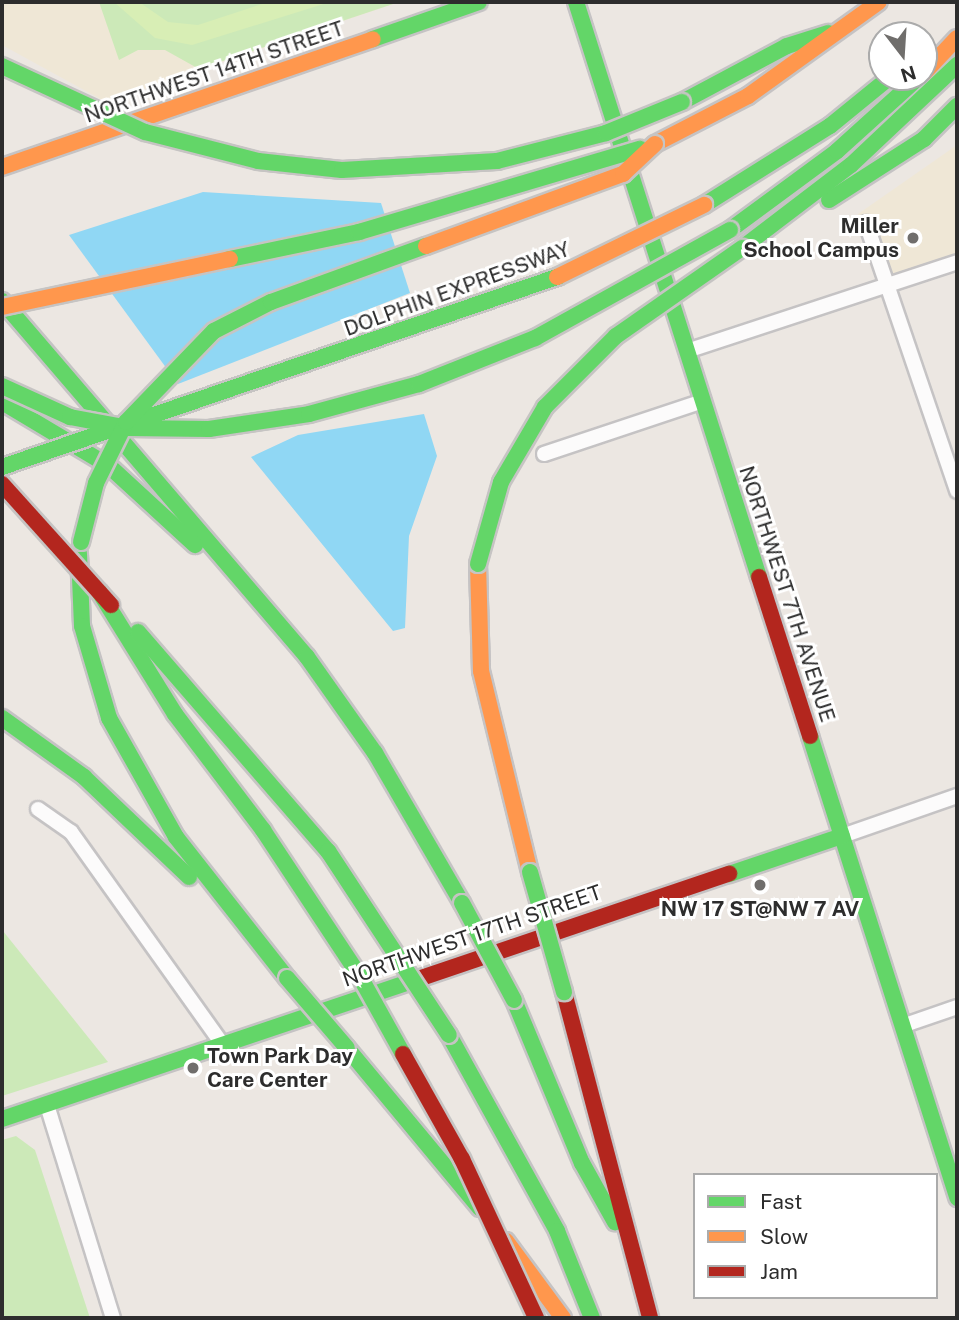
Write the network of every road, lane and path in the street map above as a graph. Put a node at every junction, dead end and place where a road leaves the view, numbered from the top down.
1 (478, 2) edge
2 (576, 2) edge
3 (879, 2) edge
4 (957, 16) edge
5 (846, 27) junction
6 (938, 34) edge
7 (957, 38) edge
8 (938, 58) edge
9 (957, 65) edge
10 (2, 66) edge
11 (873, 91) edge
12 (903, 91) edge
13 (957, 106) edge
14 (655, 144) junction
15 (2, 167) edge
16 (866, 223) dead end
17 (742, 248) junction
18 (957, 262) edge
19 (887, 285) junction
20 (2, 301) edge
21 (2, 307) edge
22 (687, 351) junction
23 (2, 386) edge
24 (703, 401) junction
25 (2, 402) edge
26 (544, 454) dead end
27 (2, 467) edge
28 (2, 484) edge
29 (957, 491) edge
30 (242, 576) junction
31 (100, 593) junction
32 (2, 718) edge
33 (957, 796) edge
34 (38, 809) dead end
35 (842, 836) junction
36 (231, 910) junction
37 (957, 1007) edge
38 (902, 1026) junction
39 (222, 1045) junction
40 (47, 1105) junction
41 (2, 1119) edge
42 (957, 1198) edge
43 (626, 1242) junction
44 (113, 1318) edge
45 (536, 1318) edge
46 (563, 1318) edge
47 (592, 1318) edge
48 (650, 1318) edge

1 - 15 main road, NORTHWEST 14TH STREET
2 - 22 main road, NORTHWEST 7TH AVENUE
3 - 5 main road
4 - 6 main road
5 - 10 main road, bridge
5 - 14 main road
7 - 8 main road
9 - 17 main road
11 - 27 main road, DOLPHIN EXPRESSWAY, bridge
12 - 23 main road, bridge
13 - 17 main road
14 - 21 main road, bridge
14 - 36 main road, bridge
16 - 19 street
17 - 43 main road, bridge
18 - 19 street
19 - 22 street
19 - 29 street
20 - 30 main road
22 - 24 main road, NORTHWEST 7TH AVENUE
24 - 26 street
24 - 35 main road, NORTHWEST 7TH AVENUE
25 - 30 main road
28 - 31 main road, bridge
30 - 43 main road, bridge
31 - 45 main road, bridge
31 - 47 main road, bridge
32 - 36 main road
33 - 35 street, NORTHWEST 17TH STREET
34 - 39 street
35 - 38 main road, NORTHWEST 7TH AVENUE
35 - 39 main road, NORTHWEST 17TH STREET
36 - 46 main road, bridge
37 - 38 street
38 - 42 main road, NORTHWEST 7TH AVENUE
39 - 40 main road, NORTHWEST 17TH STREET
40 - 41 main road, NORTHWEST 17TH STREET
40 - 44 street
43 - 48 main road

